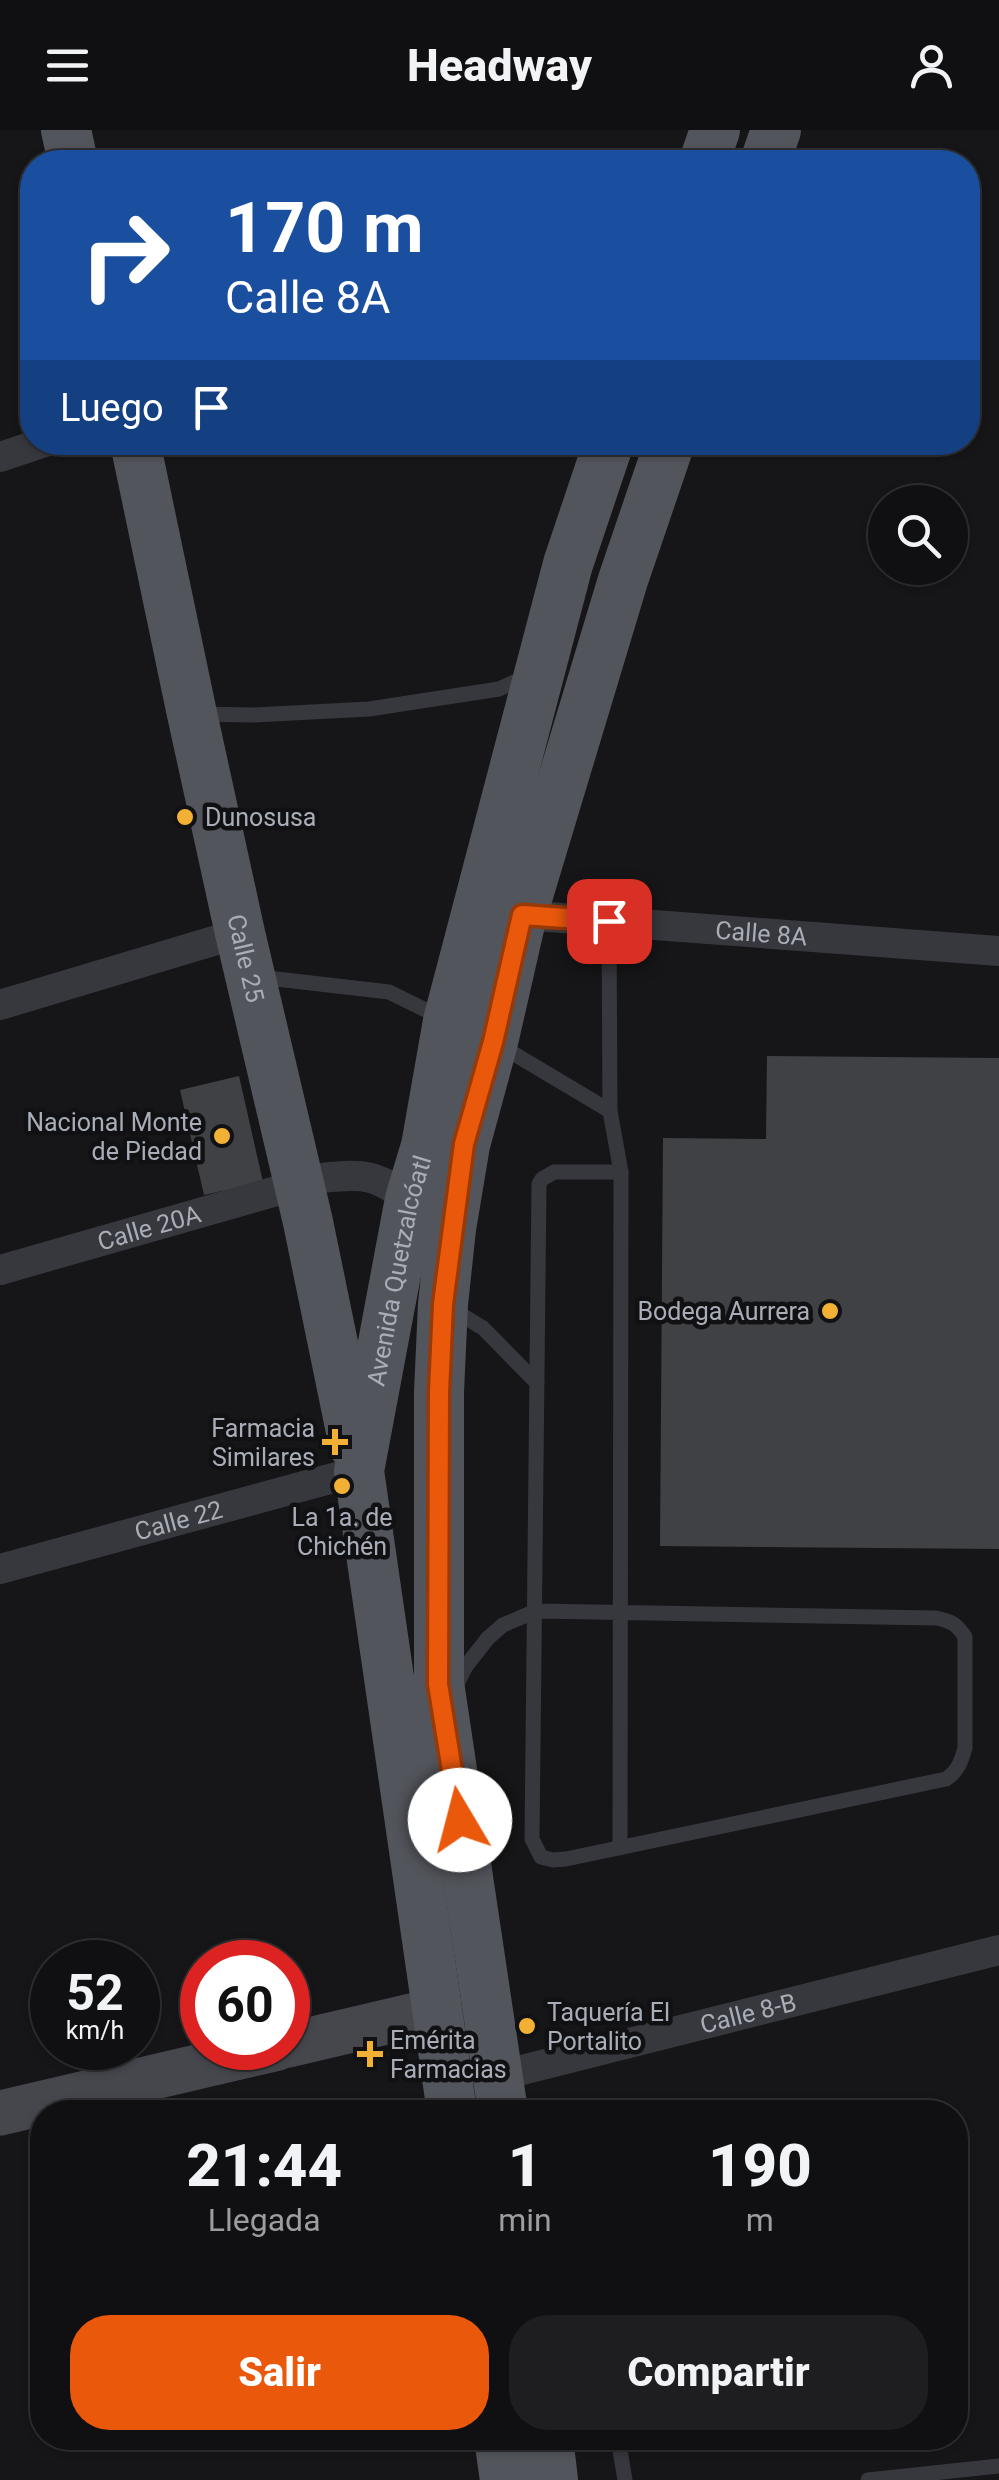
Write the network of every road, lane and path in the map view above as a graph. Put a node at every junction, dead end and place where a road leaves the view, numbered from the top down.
1 (139, 455) edge
2 (605, 455) edge
3 (666, 455) edge
4 (623, 580) junction
5 (541, 670) junction
6 (192, 714) junction
7 (522, 915) junction
8 (609, 921) junction
9 (999, 951) edge
10 (245, 954) junction
11 (0, 1004) edge
12 (470, 1032) junction
13 (610, 1111) junction
14 (621, 1172) junction
15 (299, 1186) junction
16 (410, 1200) junction
17 (0, 1270) edge
18 (443, 1304) junction
19 (536, 1383) junction
20 (359, 1470) junction
21 (0, 1569) edge
22 (536, 1611) junction
23 (621, 1613) junction
24 (441, 1697) junction
25 (620, 1848) junction
26 (999, 1950) edge
27 (437, 2010) junction
28 (310, 2040) edge
29 (182, 2070) edge
30 (500, 2094) edge
31 (52, 2100) edge
32 (450, 2100) edge
33 (30, 2105) edge
34 (0, 2112) edge
35 (501, 2450) edge
36 (549, 2450) edge
37 (620, 2450) edge
38 (999, 2466) edge
39 (505, 2480) edge
40 (553, 2480) edge
41 (625, 2480) edge
42 (868, 2480) edge

1 - 6 main road, Calle 25
2 - 5 main road, Avenida Quetzalcóatl
3 - 4 main road, Avenida Quetzalcóatl
4 - 5 street
4 - 7 main road, Avenida Quetzalcóatl
5 - 6 lane
5 - 12 main road, Avenida Quetzalcóatl
6 - 10 main road, Calle 25
7 - 8 street, Calle 8A
7 - 12 main road, Avenida Quetzalcóatl
8 - 9 street, Calle 8A
8 - 13 lane
10 - 11 street
10 - 12 lane
10 - 15 main road, Calle 25
12 - 13 lane
12 - 16 main road, Avenida Quetzalcóatl
12 - 18 main road, Avenida Quetzalcóatl
13 - 14 lane
14 - 19 lane
14 - 23 lane
15 - 16 street, Calle 20A
15 - 17 street, Calle 20A
15 - 20 main road, Calle 25
16 - 20 main road, Avenida Quetzalcóatl
18 - 19 lane
18 - 24 main road, Avenida Quetzalcóatl
19 - 22 lane
20 - 21 street, Calle 22
20 - 24 main road
20 - 27 main road, Avenida Quetzalcóatl
22 - 23 lane
22 - 24 lane
22 - 25 lane
23 - 25 lane
23 - 25 lane
24 - 30 main road, Avenida Quetzalcóatl
26 - 30 street, Calle 8-B
27 - 28 street
27 - 32 main road, Avenida Quetzalcóatl
29 - 31 street
33 - 34 street
35 - 39 main road
36 - 40 main road
37 - 41 lane
38 - 42 lane

